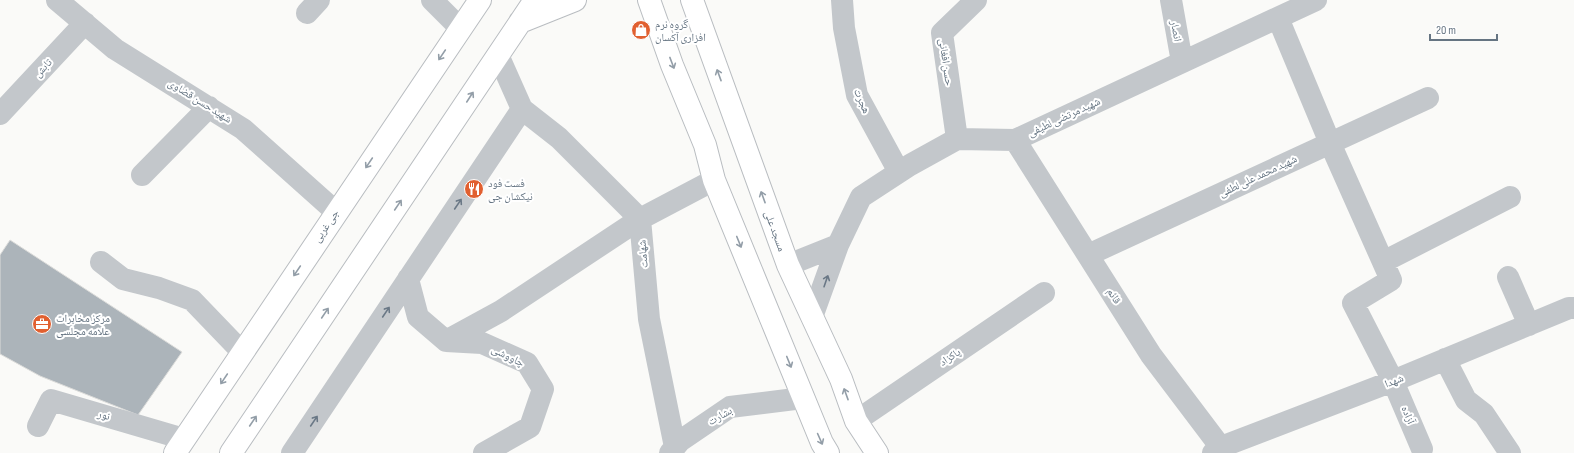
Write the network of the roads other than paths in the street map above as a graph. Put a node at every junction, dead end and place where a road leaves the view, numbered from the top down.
1 (57, 0) edge
2 (432, 0) edge
3 (535, 0) edge
4 (575, 0) edge
5 (649, 0) edge
6 (692, 0) edge
7 (842, 0) edge
8 (976, 0) edge
9 (1171, 0) edge
10 (1316, 0) edge
11 (478, 1) edge
12 (1278, 18) junction
13 (520, 22) junction
14 (85, 23) junction
15 (460, 28) junction
16 (498, 55) junction
17 (1182, 62) junction
18 (1428, 98) dead end
19 (208, 107) junction
20 (522, 109) junction
21 (0, 114) edge
22 (957, 139) junction
23 (1015, 140) junction
24 (1330, 143) junction
25 (899, 172) junction
26 (142, 175) dead end
27 (714, 180) junction
28 (1510, 197) dead end
29 (336, 212) junction
30 (640, 219) junction
31 (838, 244) junction
32 (1088, 255) junction
33 (101, 262) dead end
34 (1383, 262) junction
35 (788, 265) junction
36 (1508, 277) dead end
37 (408, 279) junction
38 (1044, 293) dead end
39 (1574, 308) edge
40 (812, 317) junction
41 (1529, 325) junction
42 (446, 341) junction
43 (242, 352) junction
44 (1445, 360) junction
45 (1393, 381) junction
46 (803, 398) junction
47 (856, 421) junction
48 (38, 426) dead end
49 (179, 446) edge
50 (1422, 449) dead end
51 (673, 450) edge
52 (1220, 451) edge
53 (231, 453) edge
54 (292, 453) edge
55 (484, 453) edge
56 (828, 453) edge
57 (877, 453) edge
58 (1510, 453) edge

1 - 14 street, شهید حسن قضاوی
2 - 15 street
3 - 13 main road
4 - 13 main road
5 -> 27 main road
35 -> 6 main road, مسجد علی
7 - 25 street, هجرت
8 - 22 street, حسن افغانی
9 - 17 street, انصار
10 - 12 street, شهید مرتضی لطیفی
11 - 15 main road, جی غربی
12 - 17 street, شهید مرتضی لطیفی
12 - 24 street
13 - 16 main road
14 - 19 street, شهید حسن قضاوی
14 - 21 street, تابش
15 -> 29 main road, جی غربی
16 - 20 street
53 -> 16 main road
17 - 23 street, شهید مرتضی لطیفی
18 - 24 street, شهید محمد علی لطفی
19 - 26 street
19 - 29 street, شهید حسن قضاوی
20 - 30 street
37 -> 20 street
22 - 23 street, شهید مرتضی لطیفی
22 - 25 street
23 - 32 street, قائم
24 - 32 street, شهید محمد علی لطفی
24 - 34 street
25 - 31 street
27 - 30 street
27 -> 46 main road
28 - 34 street
29 -> 43 main road, جی غربی
30 - 42 street
30 - 51 street, شهامت
31 - 35 street
40 -> 31 street
32 - 52 street, قائم
33 - 43 street
34 - 45 street, آزاده
35 - 40 main road, مسجد علی
36 - 41 street
37 - 42 street
54 -> 37 street
38 - 47 street, پاکزاد
39 - 41 street, شهدا
47 -> 40 main road, مسجد علی
41 - 44 street, شهدا
42 - 55 street, چاووشی
43 -> 49 main road, جی غربی
44 - 45 street, شهدا
44 - 58 street
45 - 50 street, آزاده
45 - 52 street, شهدا
46 - 51 street, بشارت
46 -> 56 main road
47 - 57 main road, مسجد علی
48 - 49 street, نور

